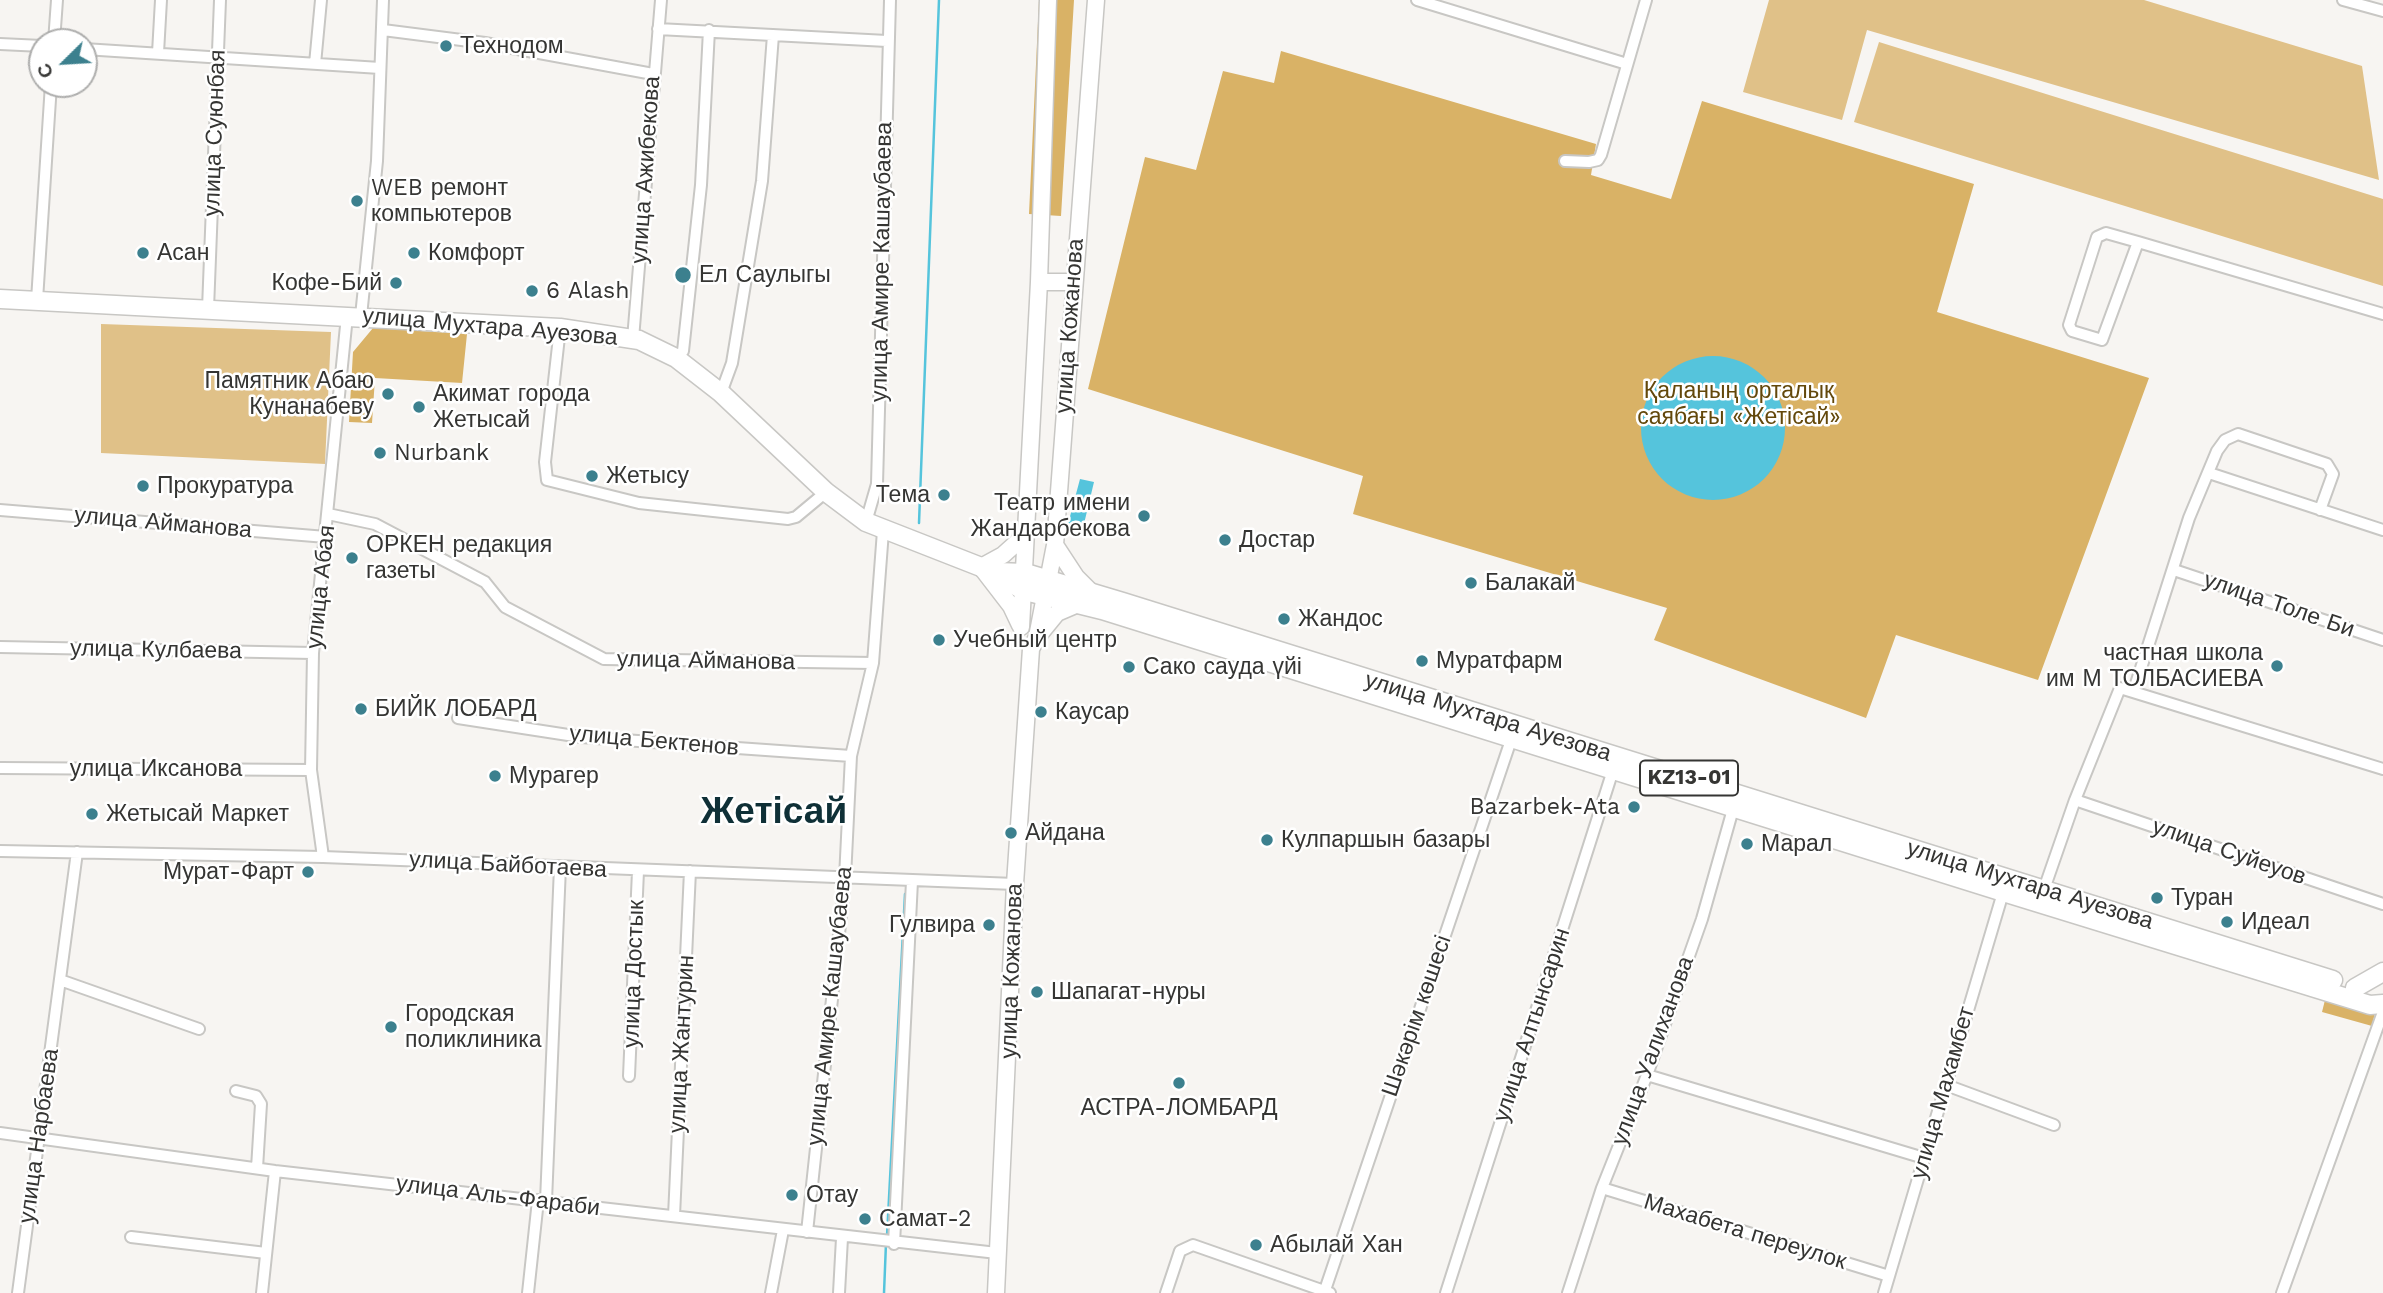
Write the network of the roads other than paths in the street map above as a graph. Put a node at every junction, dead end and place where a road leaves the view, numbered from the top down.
1 (57, 0) edge
2 (161, 0) edge
3 (220, 0) edge
4 (321, 0) edge
5 (383, 0) edge
6 (660, 0) edge
7 (890, 0) edge
8 (1048, 0) edge
9 (1096, 0) edge
10 (1417, 0) edge
11 (1646, 0) edge
12 (2343, 0) edge
13 (2383, 11) edge
14 (55, 28) edge
15 (658, 29) junction
16 (383, 30) junction
17 (709, 30) junction
18 (773, 35) junction
19 (887, 41) junction
20 (0, 44) edge
21 (28, 45) edge
22 (98, 50) edge
23 (158, 53) junction
24 (217, 57) junction
25 (315, 64) junction
26 (1627, 64) junction
27 (380, 68) junction
28 (653, 74) junction
29 (50, 98) edge
30 (1565, 161) dead end
31 (2138, 242) junction
32 (1039, 282) junction
33 (1072, 282) junction
34 (0, 299) edge
35 (37, 300) junction
36 (208, 309) junction
37 (2383, 314) edge
38 (354, 316) junction
39 (560, 328) junction
40 (633, 339) junction
41 (676, 358) junction
42 (721, 393) junction
43 (2209, 472) junction
44 (826, 492) junction
45 (0, 510) edge
46 (2320, 510) junction
47 (328, 514) junction
48 (866, 522) junction
49 (2383, 530) edge
50 (883, 531) junction
51 (326, 537) junction
52 (1023, 537) junction
53 (1055, 545) junction
54 (986, 569) junction
55 (2174, 570) junction
56 (1025, 582) junction
57 (1046, 589) junction
58 (1085, 599) junction
59 (1021, 627) junction
60 (2383, 640) edge
61 (1034, 643) junction
62 (0, 647) edge
63 (313, 653) junction
64 (873, 663) junction
65 (2134, 690) junction
66 (458, 718) dead end
67 (1511, 740) junction
68 (851, 756) junction
69 (1615, 764) junction
70 (0, 768) edge
71 (2383, 769) edge
72 (311, 770) junction
73 (1735, 800) junction
74 (2075, 800) junction
75 (0, 851) edge
76 (77, 852) junction
77 (323, 857) junction
78 (560, 867) junction
79 (638, 871) junction
80 (690, 871) junction
81 (845, 878) junction
82 (912, 881) junction
83 (1015, 884) junction
84 (2005, 886) junction
85 (2042, 896) junction
86 (2383, 904) edge
87 (2383, 972) edge
88 (60, 980) junction
89 (2355, 988) junction
90 (2383, 1003) edge
91 (2383, 1012) edge
92 (200, 1029) dead end
93 (629, 1076) dead end
94 (1647, 1076) junction
95 (1946, 1085) junction
96 (236, 1091) dead end
97 (2054, 1125) dead end
98 (0, 1133) edge
99 (38, 1138) junction
100 (1924, 1158) junction
101 (257, 1168) junction
102 (275, 1171) junction
103 (1602, 1188) junction
104 (542, 1200) junction
105 (674, 1216) junction
106 (783, 1230) junction
107 (807, 1232) junction
108 (131, 1237) dead end
109 (842, 1238) junction
110 (894, 1244) junction
111 (266, 1253) junction
112 (997, 1253) junction
113 (1889, 1276) junction
114 (527, 1292) edge
115 (1326, 1292) edge
116 (18, 1293) edge
117 (262, 1293) edge
118 (771, 1293) edge
119 (839, 1293) edge
120 (996, 1293) edge
121 (1166, 1293) edge
122 (1446, 1293) edge
123 (1568, 1293) edge
124 (1884, 1293) edge
125 (2281, 1293) edge

1 - 14 street
2 - 23 street
3 - 24 street, улица Суюнбая
4 - 25 street
5 - 16 street, улица Абая
6 - 15 street, улица Ажибекова
7 - 19 street, улица Амире Кашаубаева
8 - 32 street, улица Кожанова
9 - 33 street, улица Кожанова
10 - 26 street
11 - 26 street
12 - 13 street
15 - 17 street
15 - 28 street, улица Ажибекова
16 - 27 street, улица Абая
16 - 28 street
17 - 18 street
17 - 41 street
18 - 19 street
18 - 42 street
19 - 48 street, улица Амире Кашаубаева
20 - 21 street
22 - 23 street
23 - 24 street
24 - 25 street
24 - 36 street, улица Суюнбая
25 - 27 street
26 - 30 street
27 - 38 street, улица Абая
28 - 40 street, улица Ажибекова
29 - 35 street
31 - 31 street
31 - 37 street
32 - 33 street
32 - 52 street, улица Кожанова
33 - 53 street, улица Кожанова
34 - 35 main road, улица Мухтара Ауезова / KZ13-01
35 - 36 main road, улица Мухтара Ауезова / KZ13-01
36 - 38 main road, улица Мухтара Ауезова / KZ13-01
38 - 39 main road, улица Мухтара Ауезова / KZ13-01
38 - 47 street, улица Абая
39 - 40 main road, улица Мухтара Ауезова / KZ13-01
39 - 44 street
40 - 41 main road, улица Мухтара Ауезова / KZ13-01
41 - 42 main road, улица Мухтара Ауезова / KZ13-01
42 - 44 main road, улица Мухтара Ауезова / KZ13-01
43 - 46 street
43 - 46 street
43 - 55 street
44 - 48 main road, улица Мухтара Ауезова / KZ13-01
45 - 51 street, улица Айманова
46 - 49 street
47 - 51 street, улица Абая
47 - 64 street, улица Айманова
48 - 50 main road, улица Мухтара Ауезова / KZ13-01
50 - 54 main road, улица Мухтара Ауезова / KZ13-01
50 - 64 street, улица Амире Кашаубаева
51 - 63 street, улица Абая
52 - 54 street
52 - 56 street, улица Кожанова
53 - 57 street, улица Кожанова
53 - 58 street
54 - 56 main road, улица Мухтара Ауезова / KZ13-01
54 - 59 street
55 - 60 street, улица Толе Би
55 - 65 street
56 - 57 main road, улица Мухтара Ауезова / KZ13-01
56 - 59 street, улица Кожанова
57 - 58 main road, улица Мухтара Ауезова / KZ13-01
57 - 61 street, улица Кожанова
58 - 61 street
58 - 67 main road, улица Мухтара Ауезова / KZ13-01
58 - 69 main road, улица Мухтара Ауезова / KZ13-01
59 - 61 street, улица Кожанова
61 - 83 street, улица Кожанова
62 - 63 street, улица Кулбаева
63 - 72 street, улица Абая
64 - 68 street, улица Амире Кашаубаева
65 - 71 street
65 - 74 street
66 - 68 street, улица Бектенов
67 - 69 main road, улица Мухтара Ауезова / KZ13-01
67 - 115 street, Шәкәрім көшесі
68 - 81 street, улица Амире Кашаубаева
69 - 73 main road, улица Мухтара Ауезова / KZ13-01
69 - 122 street, улица Алтынсарин
70 - 72 street, улица Иксанова
72 - 77 street, улица Абая
73 - 84 main road, улица Мухтара Ауезова / KZ13-01
73 - 94 street, улица Уалиханова
74 - 85 street
74 - 86 street, улица Суйеуов
75 - 76 street, улица Байботаева
76 - 77 street, улица Байботаева
76 - 88 street, улица Нарбаева
77 - 78 street, улица Байботаева
78 - 79 street, улица Байботаева
78 - 104 street
79 - 80 street, улица Байботаева
79 - 93 street, улица Достык
80 - 81 street, улица Байботаева
80 - 105 street, улица Жантурин
81 - 82 street, улица Байботаева
81 - 107 street, улица Амире Кашаубаева
82 - 83 street, улица Байботаева
82 - 110 street
83 - 112 street, улица Кожанова
84 - 85 main road, улица Мухтара Ауезова / KZ13-01
84 - 95 street, улица Махамбет
85 - 89 main road, улица Мухтара Ауезова / KZ13-01
85 - 90 main road, улица Мухтара Ауезова / KZ13-01
87 - 89 main road
88 - 92 street
88 - 99 street, улица Нарбаева
89 - 90 main road, улица Мухтара Ауезова / KZ13-01
91 - 125 street
94 - 100 street
94 - 103 street, улица Уалиханова
95 - 97 street
95 - 100 street, улица Махамбет
96 - 101 street
98 - 99 street, улица Аль-Фараби
99 - 101 street, улица Аль-Фараби
99 - 116 street, улица Нарбаева
100 - 113 street, улица Махамбет
101 - 102 street, улица Аль-Фараби
102 - 104 street, улица Аль-Фараби
102 - 111 street
103 - 113 street, Махабета переулок
103 - 123 street, улица Уалиханова
104 - 105 street, улица Аль-Фараби
104 - 114 street
105 - 106 street, улица Аль-Фараби
106 - 107 street, улица Аль-Фараби
106 - 118 street
107 - 109 street, улица Аль-Фараби
108 - 111 street
109 - 110 street, улица Аль-Фараби
109 - 119 street
110 - 112 street, улица Аль-Фараби
111 - 117 street
112 - 120 street, улица Кожанова
113 - 124 street, улица Махамбет
115 - 121 street

